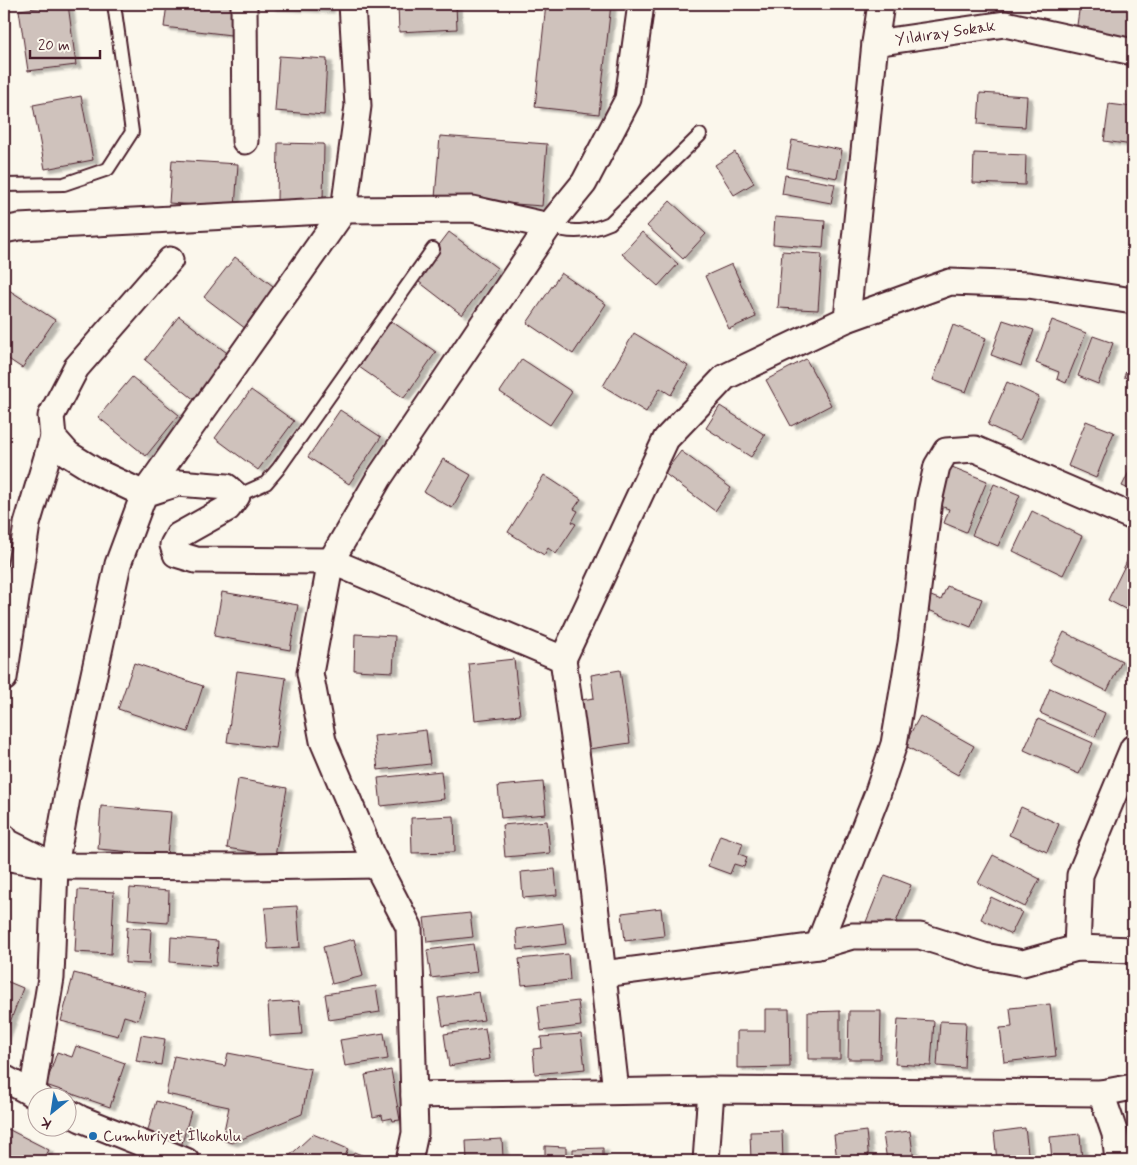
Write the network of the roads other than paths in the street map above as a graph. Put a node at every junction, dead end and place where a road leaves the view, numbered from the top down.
1 (114, 4) edge
2 (244, 4) edge
3 (352, 4) edge
4 (641, 4) edge
5 (881, 4) edge
6 (875, 43) junction
7 (1133, 52) edge
8 (700, 135) dead end
9 (246, 141) dead end
10 (4, 185) edge
11 (344, 210) junction
12 (550, 226) junction
13 (4, 230) edge
14 (432, 249) dead end
15 (170, 260) dead end
16 (1133, 301) edge
17 (847, 319) junction
18 (53, 437) junction
19 (144, 494) junction
20 (237, 496) junction
21 (1133, 517) edge
22 (331, 561) junction
23 (563, 659) junction
24 (4, 678) edge
25 (1133, 748) edge
26 (4, 837) edge
27 (4, 857) edge
28 (377, 865) junction
29 (54, 866) junction
30 (818, 946) junction
31 (1077, 948) junction
32 (1133, 950) edge
33 (603, 974) junction
34 (4, 1078) edge
35 (1133, 1087) edge
36 (37, 1088) edge
37 (711, 1090) junction
38 (616, 1091) junction
39 (28, 1092) edge
40 (1101, 1093) junction
41 (414, 1094) junction
42 (78, 1118) edge
43 (186, 1161) edge
44 (409, 1161) edge
45 (706, 1161) edge
46 (1118, 1161) edge

1 - 10 lane
2 - 9 street
3 - 11 street
4 - 12 street
5 - 6 street
6 - 7 street, Yıldıray Sokak
6 - 17 street
8 - 12 lane
11 - 12 street
11 - 13 street
11 - 19 street
12 - 22 street
14 - 20 lane
15 - 18 street
16 - 17 street
17 - 23 street
18 - 19 street
18 - 24 street
19 - 20 street
19 - 29 street
20 - 22 street
21 - 30 street
22 - 23 street
22 - 28 street
23 - 33 street
25 - 31 street
26 - 29 street
27 - 29 street
28 - 29 street
28 - 41 street
29 - 36 street
30 - 31 street
30 - 33 street
31 - 32 street
33 - 38 street
34 - 39 street
35 - 40 street
37 - 38 street
37 - 40 street
37 - 45 street
38 - 41 street
40 - 46 street
41 - 44 street
42 - 43 street

